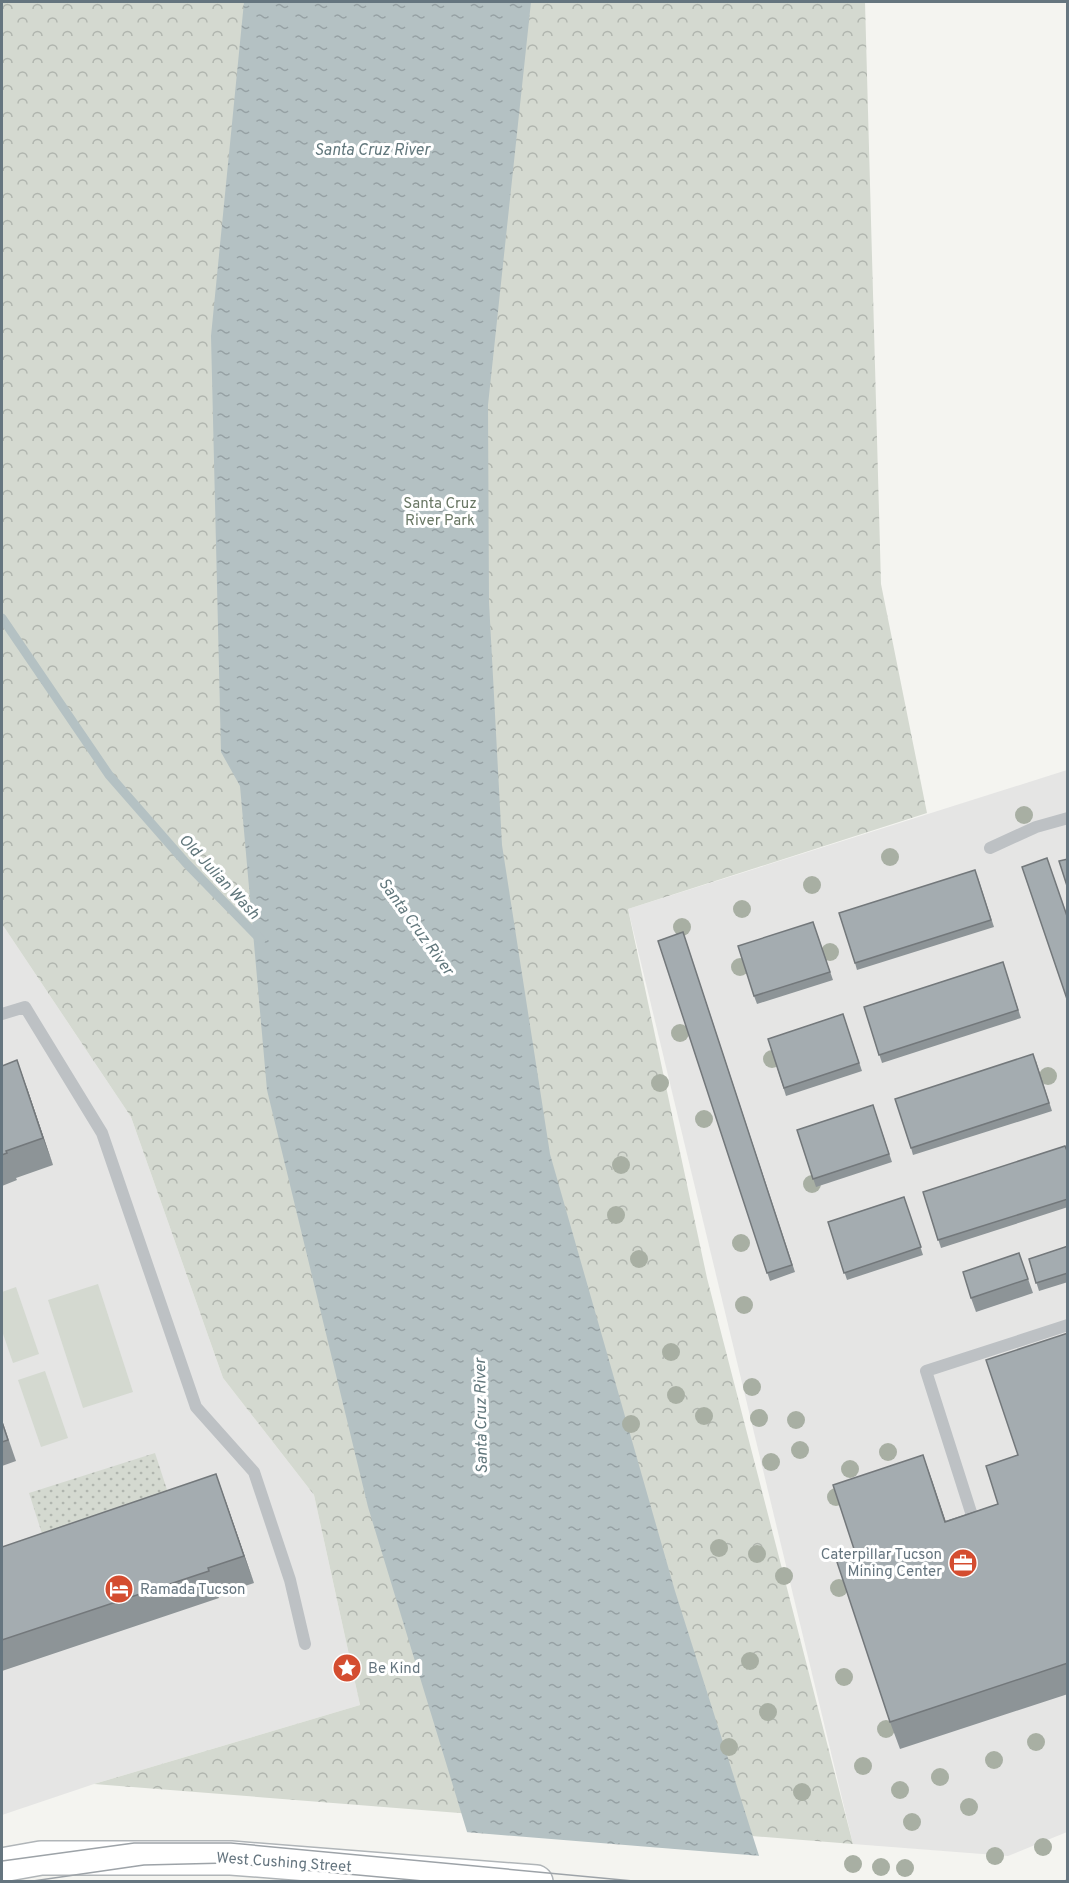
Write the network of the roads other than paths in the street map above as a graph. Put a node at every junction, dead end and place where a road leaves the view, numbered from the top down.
1 (1068, 818) edge
2 (990, 848) dead end
3 (2, 1014) edge
4 (1068, 1325) edge
5 (976, 1530) edge
6 (305, 1644) dead end
7 (139, 1856) junction
8 (2, 1865) edge
9 (30, 1881) edge
10 (536, 1881) edge

1 - 2 lane
3 - 6 lane
4 - 5 lane
7 - 8 street, West Cushing Street
7 - 9 street, West Cushing Street
7 - 10 street, West Cushing Street

